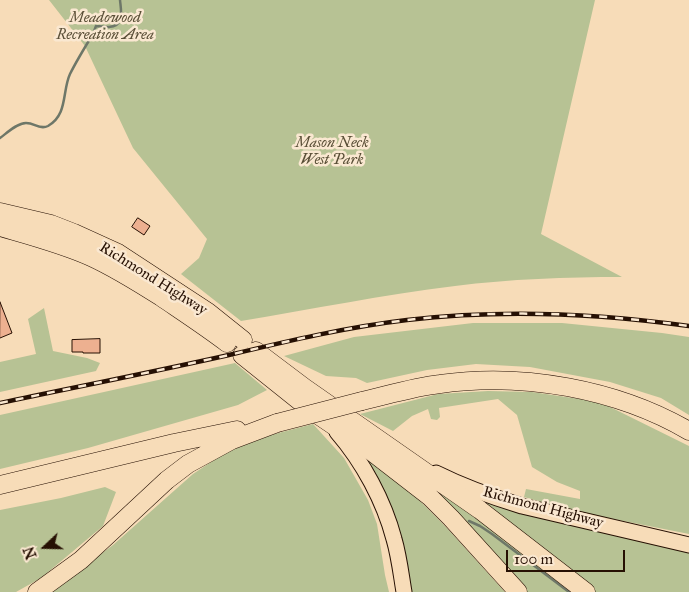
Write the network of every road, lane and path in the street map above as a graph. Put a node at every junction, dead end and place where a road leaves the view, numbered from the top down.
1 (0, 212) edge
2 (0, 227) edge
3 (242, 348) junction
4 (277, 423) junction
5 (331, 425) junction
6 (689, 432) edge
7 (400, 454) junction
8 (0, 484) edge
9 (689, 545) edge
10 (37, 592) edge
11 (404, 592) edge
12 (518, 592) edge
13 (586, 592) edge

1 - 3 highway, Richmond Highway
2 - 3 highway, Richmond Highway
3 - 5 highway, Richmond Highway
3 - 7 highway, Richmond Highway
4 - 6 highway, bridge
4 - 8 highway
4 - 10 highway
5 - 11 main road, Richmond Highway
5 - 12 highway
7 - 9 main road, Richmond Highway
7 - 13 highway

